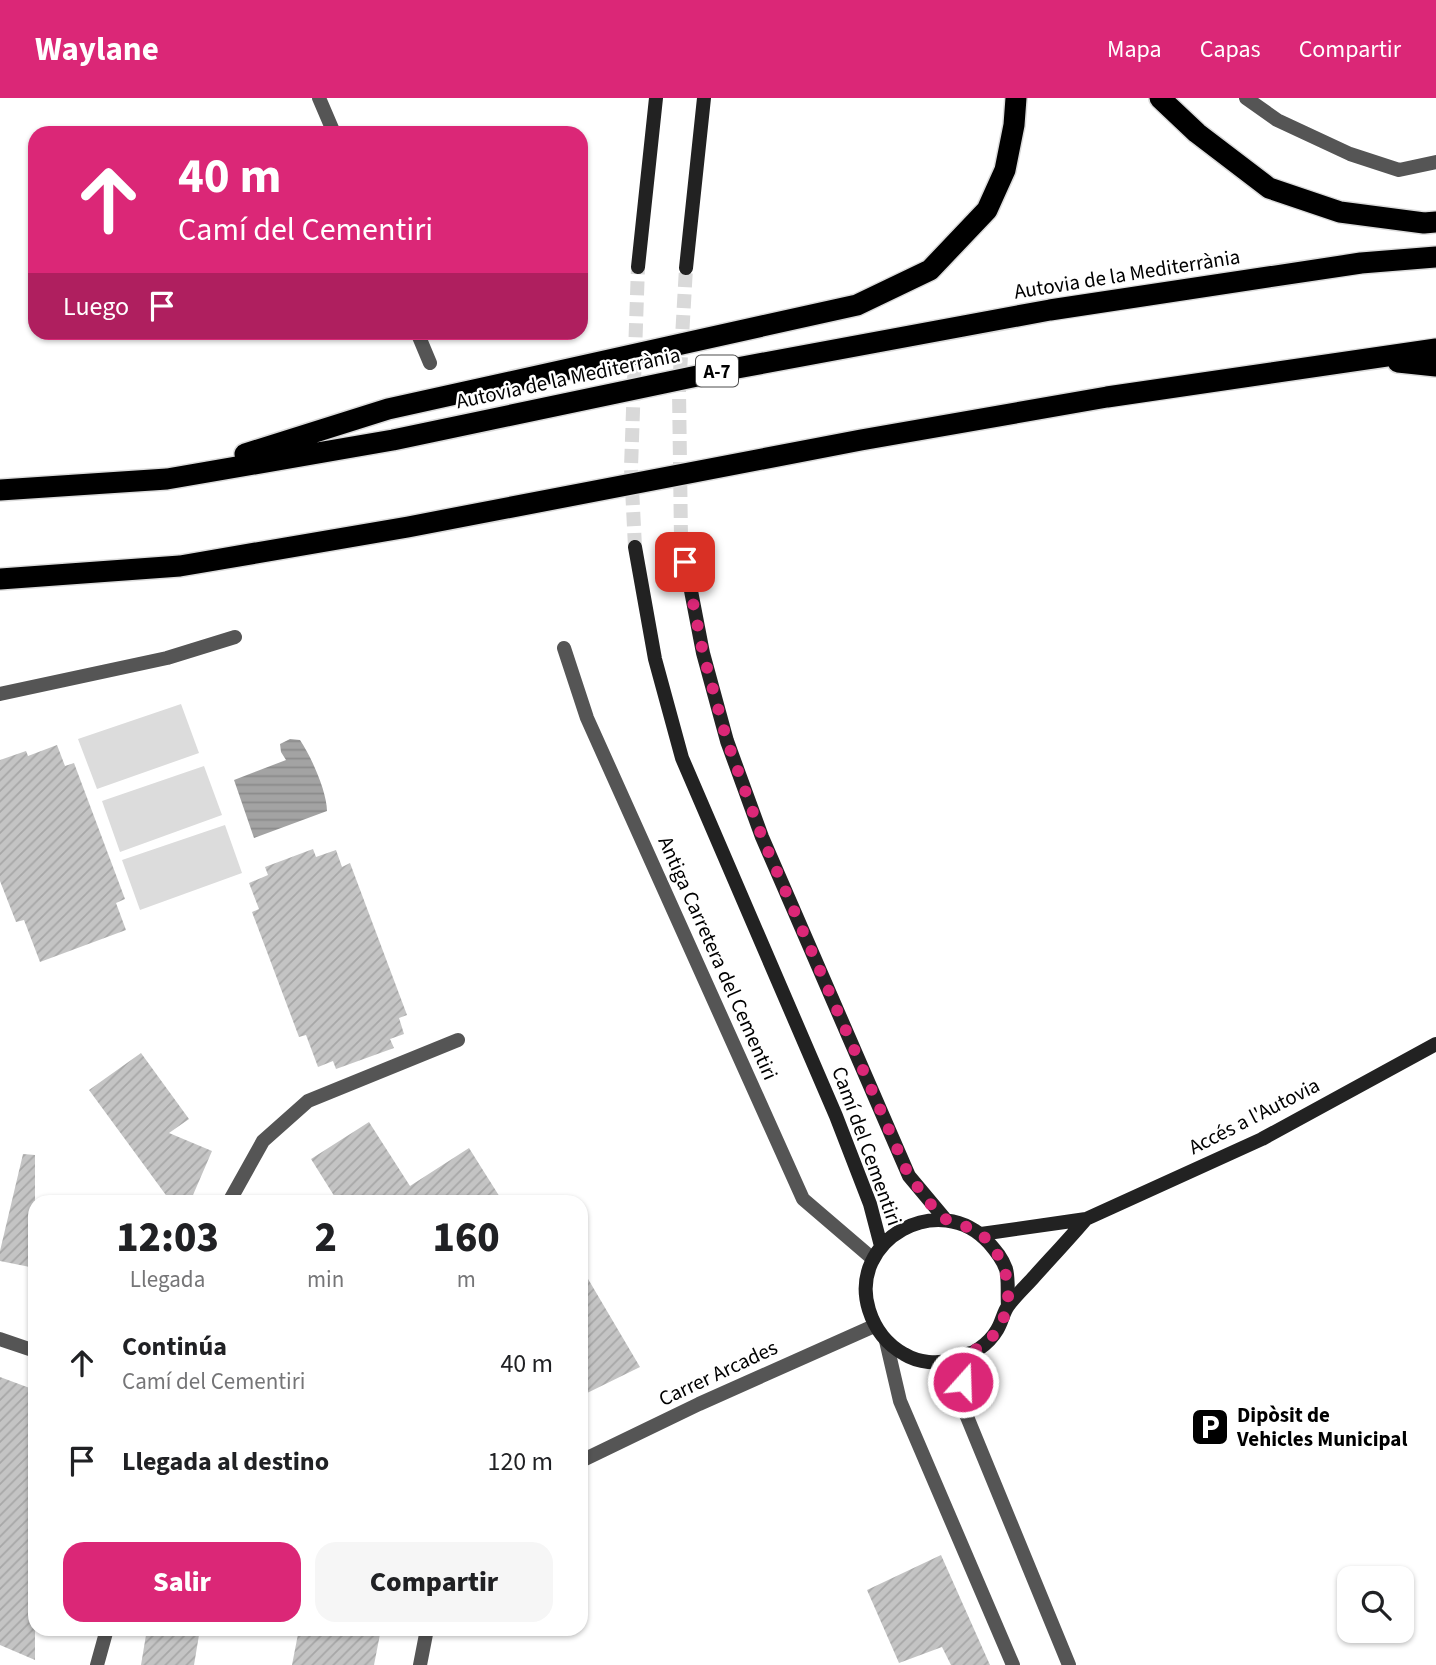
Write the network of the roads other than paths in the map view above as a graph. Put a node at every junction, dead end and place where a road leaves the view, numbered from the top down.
1 (319, 98) edge
2 (656, 98) edge
3 (704, 98) edge
4 (1016, 98) edge
5 (1160, 98) edge
6 (1246, 98) edge
7 (331, 126) edge
8 (1436, 162) edge
9 (1436, 222) edge
10 (1436, 257) edge
11 (638, 267) tunnel mouth
12 (686, 268) tunnel mouth
13 (420, 340) edge
14 (1436, 349) edge
15 (1368, 358) junction
16 (430, 363) dead end
17 (1436, 366) edge
18 (167, 479) junction
19 (0, 490) edge
20 (681, 539) tunnel mouth
21 (635, 547) tunnel mouth
22 (0, 579) edge
23 (235, 637) dead end
24 (564, 648) dead end
25 (0, 694) edge
26 (458, 1040) dead end
27 (1436, 1044) edge
28 (233, 1195) edge
29 (945, 1219) junction
30 (1086, 1219) junction
31 (981, 1234) junction
32 (881, 1246) junction
33 (873, 1259) junction
34 (1008, 1306) junction
35 (874, 1326) junction
36 (0, 1339) edge
37 (886, 1341) junction
38 (28, 1349) edge
39 (970, 1353) junction
40 (588, 1458) edge
41 (105, 1636) edge
42 (426, 1636) edge
43 (97, 1665) edge
44 (420, 1665) edge
45 (1013, 1665) edge
46 (1069, 1665) edge

1 - 7 street
2 - 11 street
3 - 12 street
4 - 18 highway
5 - 9 highway
6 - 8 street
10 - 18 highway, Autovia de la Mediterrània / A-7
13 - 16 street
14 - 15 highway
15 - 17 highway
15 - 22 highway
18 - 19 highway, Autovia de la Mediterrània / A-7
20 - 29 street, Camí del Cementiri
21 - 32 street, Camí del Cementiri
23 - 25 street
24 - 33 street, Antiga Carretera del Cementiri
26 - 28 street
27 - 30 street, Accés a l'Autovia
29 - 31 street
29 - 32 street
30 - 31 street
30 - 34 street
31 - 34 street
32 - 33 street
33 - 35 street
34 - 39 street
35 - 37 street
35 - 40 street, Carrer Arcades
36 - 38 street
37 - 39 street
37 - 45 street
39 - 46 street
41 - 43 street
42 - 44 street

